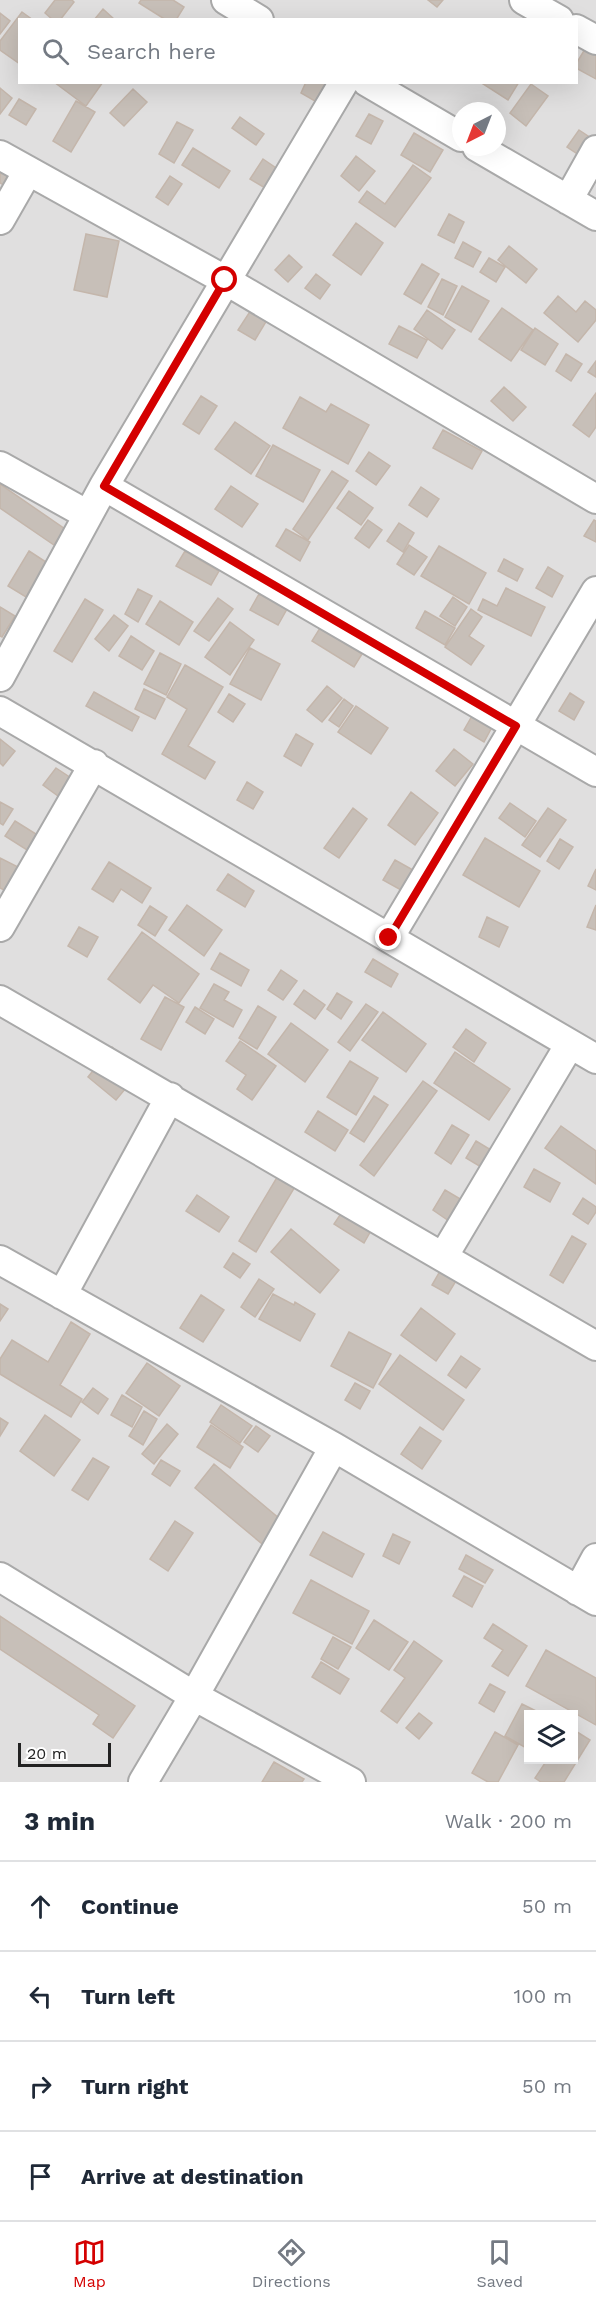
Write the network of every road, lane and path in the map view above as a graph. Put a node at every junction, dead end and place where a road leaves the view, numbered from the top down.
1 (226, 0) edge
2 (524, 0) edge
3 (256, 18) edge
4 (556, 18) edge
5 (578, 30) edge
6 (596, 40) edge
7 (343, 84) edge
8 (370, 84) edge
9 (452, 132) edge
10 (596, 150) edge
11 (0, 155) edge
12 (492, 156) edge
13 (28, 171) junction
14 (568, 200) junction
15 (596, 216) edge
16 (0, 220) edge
17 (225, 280) junction
18 (0, 466) edge
19 (104, 486) junction
20 (596, 499) edge
21 (88, 515) junction
22 (596, 591) edge
23 (0, 677) edge
24 (0, 711) edge
25 (516, 726) junction
26 (94, 764) junction
27 (596, 772) edge
28 (0, 927) edge
29 (389, 938) junction
30 (0, 1000) edge
31 (570, 1044) junction
32 (596, 1059) edge
33 (170, 1097) junction
34 (443, 1257) junction
35 (0, 1260) edge
36 (62, 1295) junction
37 (596, 1346) edge
38 (334, 1447) junction
39 (596, 1558) edge
40 (0, 1577) edge
41 (587, 1596) edge
42 (194, 1696) junction
43 (143, 1782) edge
44 (351, 1782) edge

1 - 3 street
2 - 4 street
5 - 6 street
7 - 17 street
8 - 9 street
10 - 14 street
11 - 13 street
12 - 14 street
13 - 16 street
13 - 17 street
14 - 15 street
17 - 19 street
17 - 20 street
18 - 21 street
19 - 21 street
19 - 25 street
21 - 23 street
22 - 25 street
24 - 26 street
25 - 27 street
25 - 29 street
26 - 28 street
26 - 29 street
29 - 31 street
30 - 33 street
31 - 32 street
31 - 34 street
33 - 34 street
33 - 36 street
34 - 37 street
35 - 36 street
36 - 38 street
38 - 41 street
38 - 42 street
39 - 41 street
40 - 42 street
42 - 43 street
42 - 44 street

